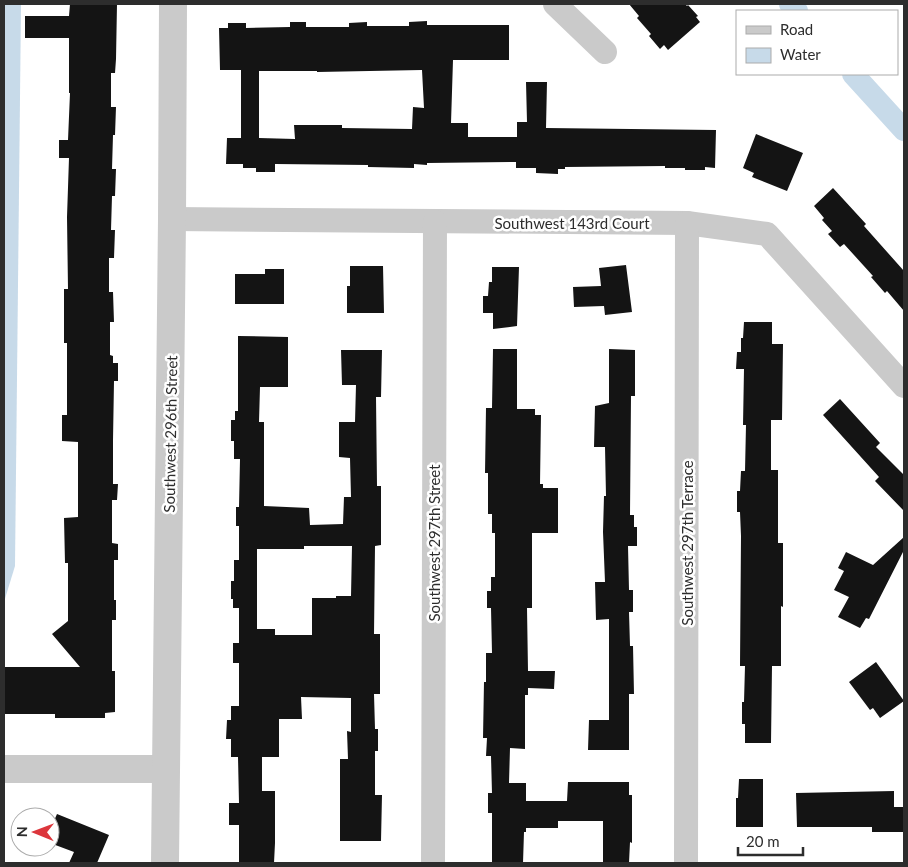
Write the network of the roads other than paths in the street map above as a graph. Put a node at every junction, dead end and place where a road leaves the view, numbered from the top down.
1 (173, 4) edge
2 (555, 4) edge
3 (604, 52) dead end
4 (172, 219) junction
5 (435, 222) junction
6 (687, 223) junction
7 (904, 386) edge
8 (4, 769) edge
9 (166, 769) junction
10 (164, 863) edge
11 (433, 863) edge
12 (686, 863) edge

1 - 4 street, Southwest 296th Street
2 - 3 street
4 - 5 street, Southwest 143rd Court
4 - 9 street, Southwest 296th Street
5 - 6 street, Southwest 143rd Court
5 - 11 street, Southwest 297th Street
6 - 7 street, Southwest 143rd Court
6 - 12 street, Southwest 297th Terrace
8 - 9 street
9 - 10 street, Southwest 296th Street

